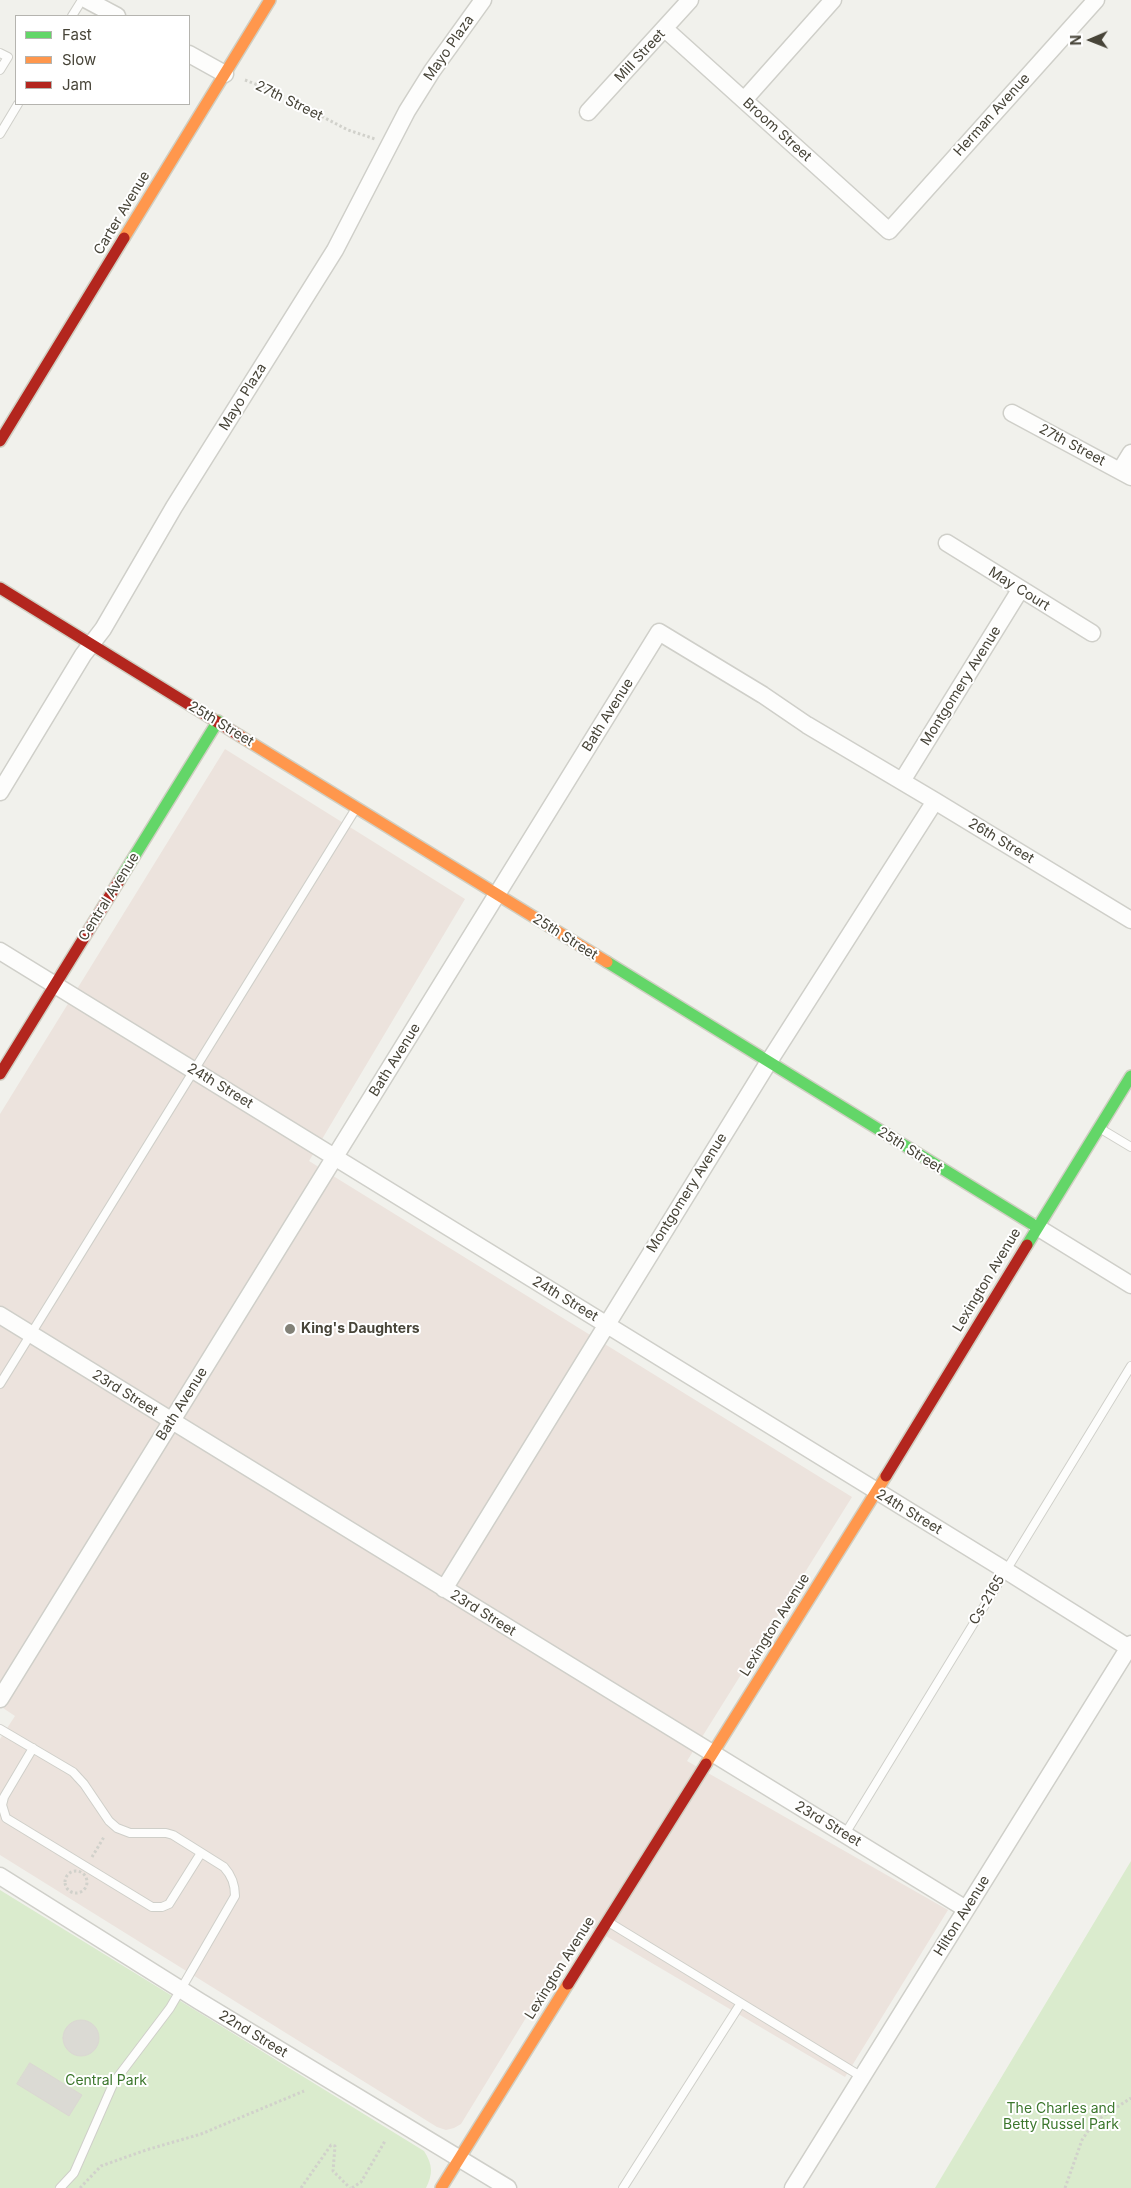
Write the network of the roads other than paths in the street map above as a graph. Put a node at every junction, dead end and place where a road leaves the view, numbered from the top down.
1 (82, 0) edge
2 (87, 0) edge
3 (270, 0) edge
4 (482, 0) edge
5 (690, 0) edge
6 (1096, 0) edge
7 (830, 1) edge
8 (73, 15) edge
9 (115, 15) edge
10 (665, 29) junction
11 (0, 53) edge
12 (190, 55) edge
13 (0, 70) edge
14 (225, 74) junction
15 (744, 100) junction
16 (17, 105) edge
17 (588, 112) dead end
18 (0, 134) edge
19 (889, 230) joint
20 (1012, 413) dead end
21 (0, 441) edge
22 (1131, 453) edge
23 (1126, 474) edge
24 (947, 544) dead end
25 (0, 588) edge
26 (1020, 590) junction
27 (1092, 633) dead end
28 (90, 645) junction
29 (218, 722) junction
30 (870, 762) joint
31 (902, 781) junction
32 (0, 792) edge
33 (935, 800) junction
34 (356, 807) junction
35 (496, 895) junction
36 (1131, 920) edge
37 (0, 951) edge
38 (54, 985) junction
39 (768, 1063) junction
40 (194, 1070) junction
41 (0, 1074) edge
42 (1131, 1076) edge
43 (1100, 1128) junction
44 (1131, 1147) edge
45 (334, 1158) junction
46 (1037, 1227) junction
47 (1131, 1285) edge
48 (0, 1315) edge
49 (606, 1325) junction
50 (31, 1334) junction
51 (1131, 1366) edge
52 (0, 1384) edge
53 (171, 1421) junction
54 (876, 1492) junction
55 (1005, 1570) junction
56 (444, 1589) junction
57 (1130, 1646) edge
58 (0, 1699) edge
59 (0, 1729) edge
60 (33, 1748) junction
61 (712, 1754) junction
62 (845, 1834) junction
63 (201, 1853) junction
64 (0, 1876) edge
65 (966, 1909) junction
66 (607, 1921) junction
67 (182, 1990) junction
68 (740, 2003) junction
69 (862, 2076) junction
70 (458, 2159) junction
71 (60, 2188) edge
72 (441, 2188) edge
73 (508, 2188) edge
74 (623, 2188) edge
75 (793, 2188) edge

1 - 8 lane
2 - 9 street
3 - 14 street, Carter Avenue
4 - 28 street, Mayo Plaza
5 - 10 street, Mill Street
6 - 19 street, Herman Avenue
7 - 15 street
10 - 15 street, Broom Street
10 - 17 street, Mill Street
11 - 13 lane
12 - 14 street
14 - 21 street, Carter Avenue
15 - 19 street, Broom Street
16 - 18 lane
20 - 23 street, 27th Street
22 - 23 street
24 - 26 street, May Court
25 - 28 street, 25th Street
26 - 27 street, May Court
26 - 31 street, Montgomery Avenue
28 - 29 street, 25th Street
28 - 32 street, Mayo Plaza
29 - 34 street, 25th Street
29 - 38 street, Central Avenue
30 - 31 street, 26th Street
30 - 35 street, Bath Avenue
31 - 33 street, 26th Street
33 - 36 street, 26th Street
33 - 39 street, Montgomery Avenue
34 - 35 street, 25th Street
34 - 40 lane
35 - 39 street, 25th Street
35 - 45 street, Bath Avenue
37 - 38 street, 24th Street
38 - 40 street, 24th Street
38 - 41 street, Central Avenue
39 - 46 street, 25th Street
39 - 49 street, Montgomery Avenue
40 - 45 street, 24th Street
40 - 50 lane
42 - 43 street, Lexington Avenue
43 - 44 lane
43 - 46 street, Lexington Avenue
45 - 49 street, 24th Street
45 - 53 street, Bath Avenue
46 - 47 street, 25th Street
46 - 54 street, Lexington Avenue
48 - 50 street, 23rd Street
49 - 54 street, 24th Street
49 - 56 street, Montgomery Avenue
50 - 52 lane
50 - 53 street, 23rd Street
51 - 55 lane, Cs-2165
53 - 56 street, 23rd Street
53 - 58 street, Bath Avenue
54 - 55 street, 24th Street
54 - 61 street, Lexington Avenue
55 - 57 street, 24th Street
55 - 62 lane, Cs-2165
56 - 61 street, 23rd Street
57 - 65 street, Hilton Avenue
59 - 60 lane
60 - 63 lane
60 - 63 lane
61 - 62 street, 23rd Street
61 - 66 street, Lexington Avenue
62 - 65 street, 23rd Street
63 - 67 lane
64 - 67 street, 22nd Street
65 - 69 street, Hilton Avenue
66 - 68 lane
66 - 70 street, Lexington Avenue
67 - 70 street, 22nd Street
67 - 71 lane
68 - 69 lane
68 - 74 lane
69 - 75 street, Hilton Avenue
70 - 72 street, Lexington Avenue
70 - 73 street, 22nd Street

